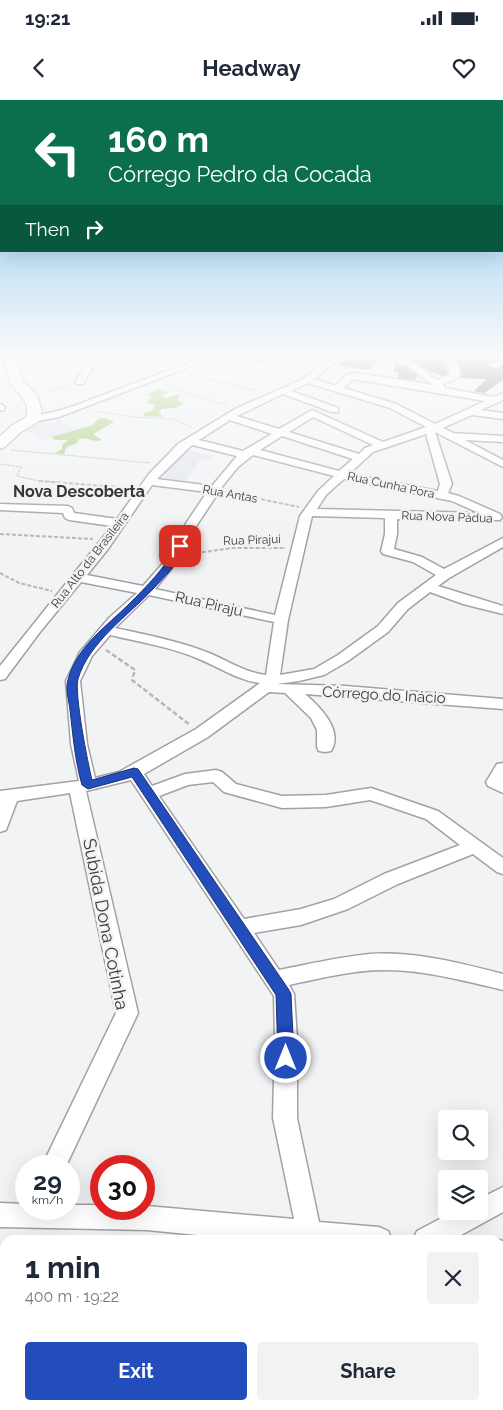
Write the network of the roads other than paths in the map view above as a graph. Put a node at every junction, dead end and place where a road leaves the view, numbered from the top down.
1 (36, 418) edge
2 (227, 418) edge
3 (245, 418) edge
4 (303, 418) edge
5 (323, 418) edge
6 (417, 418) edge
7 (448, 418) edge
8 (461, 418) edge
9 (32, 419) joint
10 (439, 430) junction
11 (280, 432) junction
12 (503, 439) edge
13 (190, 441) junction
14 (2, 445) edge
15 (382, 445) junction
16 (248, 453) junction
17 (360, 457) junction
18 (503, 464) edge
19 (341, 474) junction
20 (147, 485) junction
21 (215, 490) junction
22 (442, 495) junction
23 (0, 507) edge
24 (309, 511) junction
25 (391, 515) junction
26 (500, 519) edge
27 (120, 523) junction
28 (503, 542) edge
29 (444, 575) junction
30 (78, 578) junction
31 (428, 587) junction
32 (147, 590) junction
33 (503, 610) edge
34 (281, 620) junction
35 (106, 630) junction
36 (0, 676) edge
37 (268, 684) junction
38 (290, 690) junction
39 (503, 704) edge
40 (326, 747) dead end
41 (503, 768) edge
42 (134, 772) junction
43 (83, 786) junction
44 (503, 787) edge
45 (149, 794) junction
46 (5, 796) edge
47 (0, 826) edge
48 (475, 846) junction
49 (503, 867) edge
50 (239, 928) junction
51 (274, 980) junction
52 (503, 982) edge
53 (59, 1155) edge
54 (503, 1199) edge
55 (15, 1214) edge
56 (0, 1215) edge
57 (80, 1215) edge
58 (309, 1233) junction
59 (329, 1235) edge
60 (435, 1235) edge

1 - 9 street
2 - 13 street, Rua Alto da Brasileira
3 - 11 street
4 - 11 street, Subida Dona Cotinha
5 - 15 street, Subida Dona Cotinha
6 - 10 street
7 - 10 street
8 - 10 street
9 - 14 street
10 - 12 street
10 - 15 street
10 - 18 street
10 - 22 street
11 - 16 street, Subida Dona Cotinha
11 - 17 street
13 - 16 street
13 - 20 street, Rua Alto da Brasileira
15 - 17 street
16 - 19 street, Rua Cunha Pora
16 - 21 street, Subida Dona Cotinha
17 - 19 street
19 - 22 street, Rua Cunha Pora
19 - 24 street
20 - 21 street, Rua Antas
20 - 27 street, Rua Alto da Brasileira
21 - 32 street, Subida Dona Cotinha
22 - 26 street
23 - 27 street
24 - 25 street
24 - 34 street
25 - 26 street, Rua Nova Pádua
25 - 29 street
27 - 30 street, Rua Alto da Brasileira
28 - 29 street
29 - 31 street
30 - 32 street, Rua Piraju
30 - 36 street, Rua Alto da Brasileira
31 - 33 street
31 - 37 street
32 - 34 street, Rua Piraju
32 - 35 street, Subida Dona Cotinha
34 - 37 street
35 - 37 street
35 - 43 street, Subida Dona Cotinha
37 - 38 street, Córrego do Inácio
37 - 42 street
38 - 39 street, Córrego do Inácio
38 - 40 street
41 - 44 street
42 - 43 street
42 - 45 street
43 - 46 street
43 - 53 street, Subida Dona Cotinha
45 - 48 street
45 - 50 street
46 - 47 street
48 - 49 street
48 - 50 street
50 - 51 street
51 - 52 street
51 - 58 street
54 - 60 street
55 - 56 street
57 - 58 street
58 - 59 street

